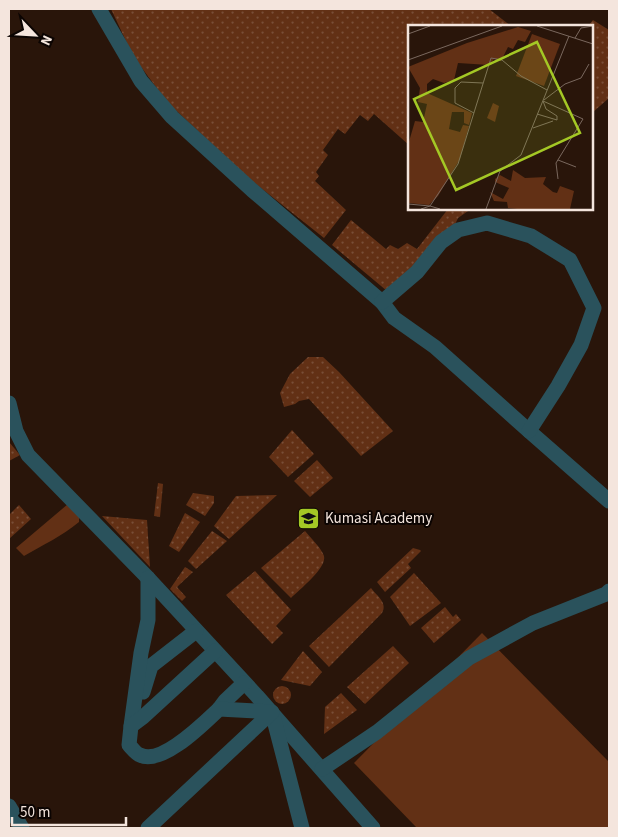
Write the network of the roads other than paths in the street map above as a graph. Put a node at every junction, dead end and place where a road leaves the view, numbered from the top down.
1 (99, 9) edge
2 (382, 302) junction
3 (9, 403) edge
4 (529, 431) junction
5 (609, 501) edge
6 (148, 578) junction
7 (609, 591) edge
8 (196, 631) junction
9 (215, 651) junction
10 (244, 683) junction
11 (219, 709) junction
12 (272, 712) junction
13 (132, 726) junction
14 (322, 769) junction
15 (9, 806) edge
16 (22, 828) edge
17 (148, 828) edge
18 (302, 828) edge
19 (373, 828) edge

1 - 2 street
2 - 4 street
2 - 4 street
3 - 6 street
4 - 5 street
6 - 8 street
6 - 13 street
7 - 14 street
8 - 9 street
8 - 13 street
9 - 10 street
9 - 13 street
10 - 11 street
10 - 12 street
11 - 12 street
11 - 13 street
12 - 14 street
12 - 17 street
12 - 18 street
14 - 19 street
15 - 16 street

